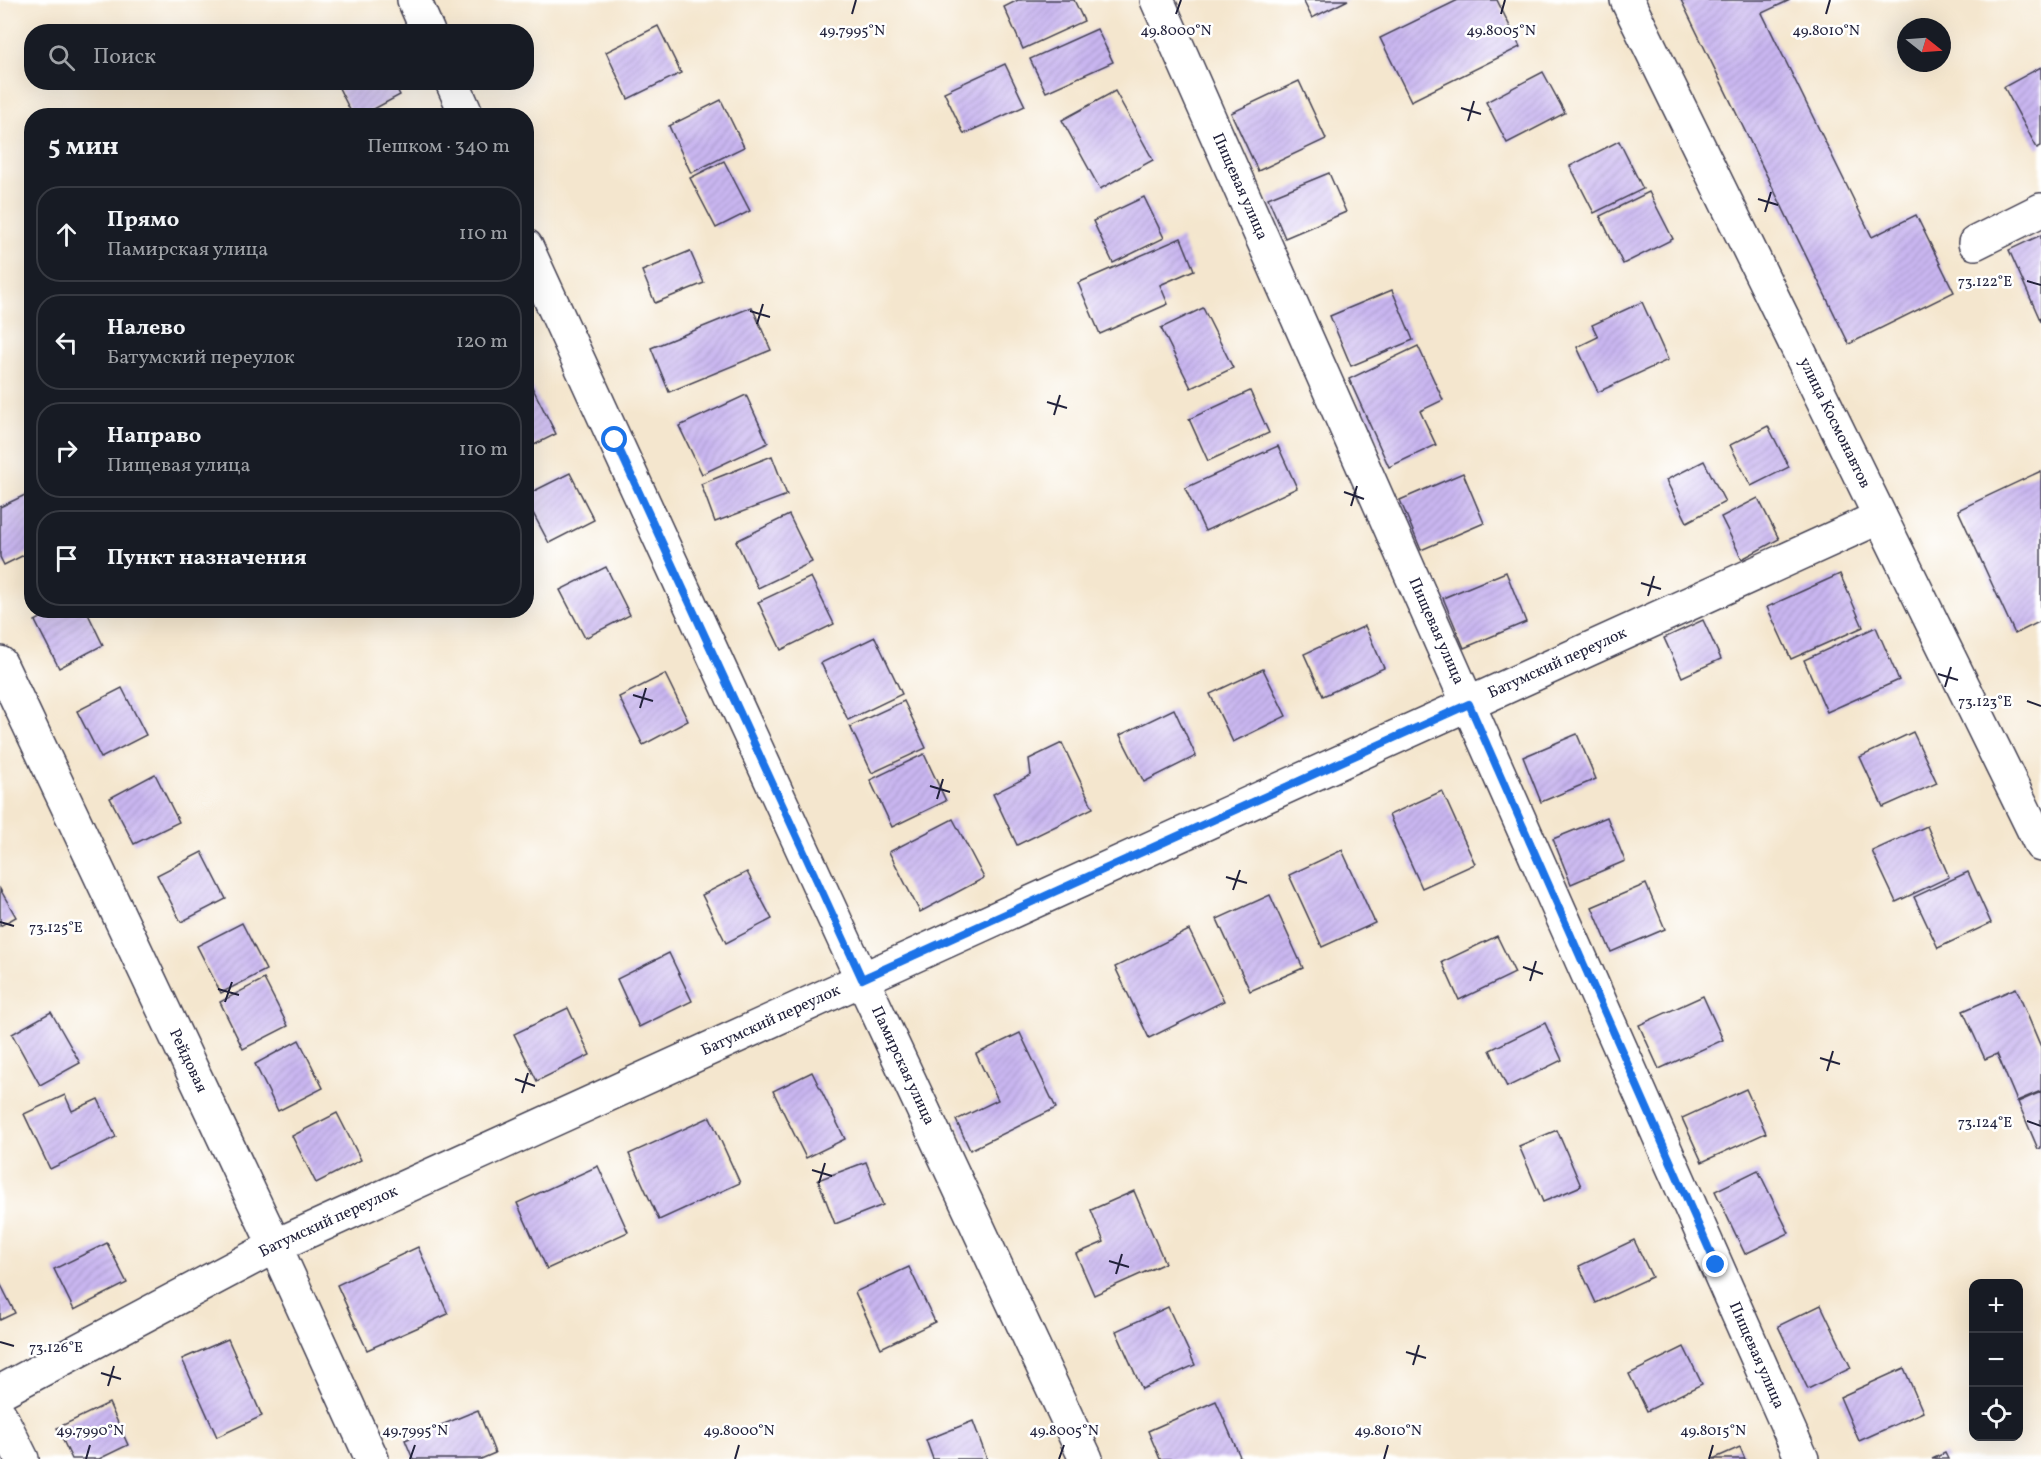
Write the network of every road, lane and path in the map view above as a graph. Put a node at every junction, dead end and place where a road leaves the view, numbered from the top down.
1 (414, 0) edge
2 (1157, 0) edge
3 (1627, 0) edge
4 (424, 24) edge
5 (456, 90) edge
6 (463, 108) edge
7 (2041, 210) edge
8 (1975, 243) dead end
9 (534, 263) edge
10 (1880, 517) junction
11 (0, 663) edge
12 (1469, 704) junction
13 (2041, 845) edge
14 (862, 979) junction
15 (275, 1246) junction
16 (0, 1392) edge
17 (0, 1415) edge
18 (22, 1459) edge
19 (372, 1459) edge
20 (1086, 1459) edge
21 (1802, 1459) edge

1 - 4 street
2 - 12 street, Пищевая улица
3 - 10 street, улица Космонавтов
5 - 6 street
7 - 8 street
9 - 14 street, Памирская улица
10 - 12 street, Батумский переулок
10 - 13 street, улица Космонавтов
11 - 15 street, Рейдовая
12 - 14 street, Батумский переулок
12 - 21 street, Пищевая улица
14 - 15 street, Батумский переулок
14 - 20 street, Памирская улица
15 - 16 street, Батумский переулок
15 - 19 street, Рейдовая
17 - 18 street

